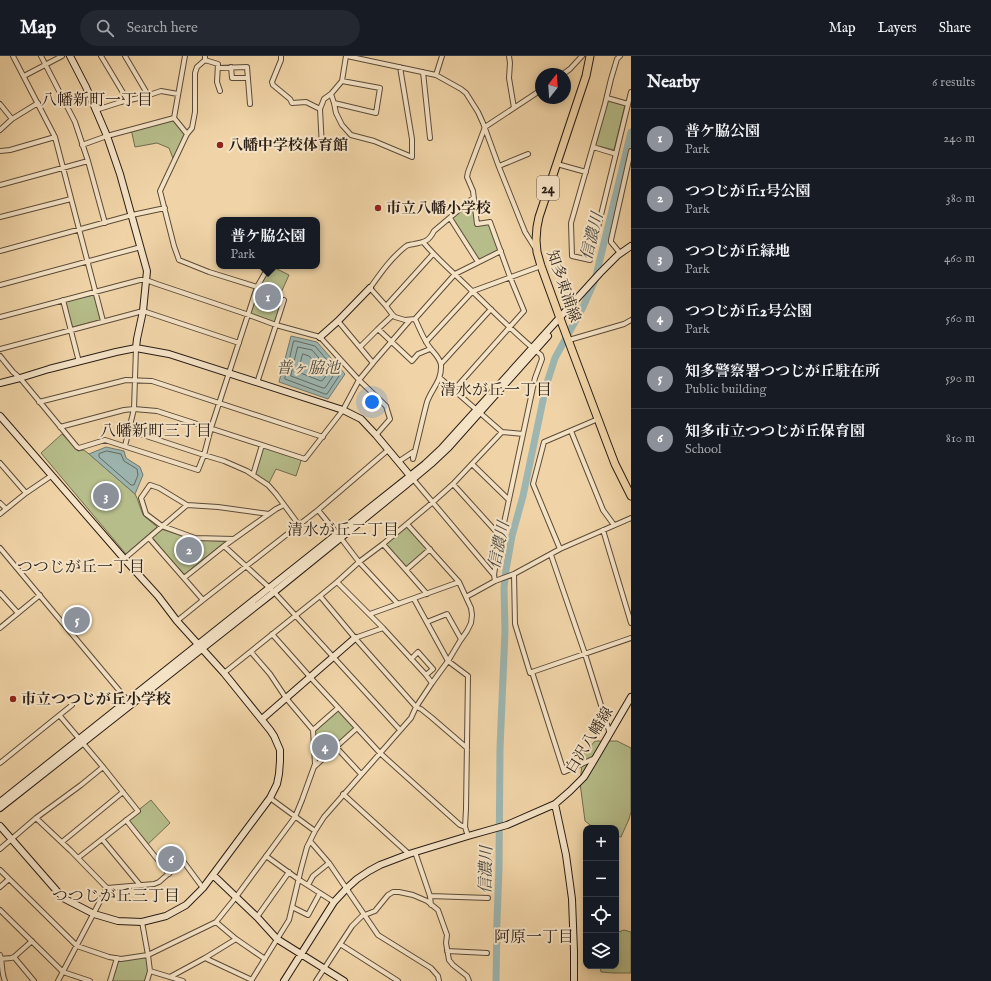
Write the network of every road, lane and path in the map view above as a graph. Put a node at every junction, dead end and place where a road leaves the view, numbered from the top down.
1 (13, 56) edge
2 (41, 56) edge
3 (62, 56) edge
4 (70, 56) edge
5 (101, 56) edge
6 (125, 56) edge
7 (185, 56) edge
8 (281, 56) edge
9 (346, 56) edge
10 (442, 56) edge
11 (509, 56) edge
12 (582, 56) edge
13 (590, 56) edge
14 (620, 56) edge
15 (205, 58) edge
16 (46, 65) junction
17 (231, 67) junction
18 (400, 67) junction
19 (218, 68) junction
20 (571, 68) edge
21 (423, 72) junction
22 (436, 75) junction
23 (24, 76) junction
24 (248, 78) junction
25 (342, 81) junction
26 (220, 91) dead end
27 (631, 92) edge
28 (178, 94) junction
29 (331, 94) junction
30 (535, 94) edge
31 (148, 95) junction
32 (606, 98) junction
33 (128, 101) junction
34 (38, 103) junction
35 (334, 103) junction
36 (0, 104) edge
37 (250, 104) dead end
38 (628, 104) junction
39 (514, 108) junction
40 (320, 109) junction
41 (96, 110) junction
42 (12, 118) junction
43 (174, 118) junction
44 (484, 128) junction
45 (0, 130) edge
46 (187, 134) junction
47 (107, 136) junction
48 (55, 137) junction
49 (430, 138) dead end
50 (82, 145) junction
51 (593, 147) junction
52 (322, 148) dead end
53 (0, 151) edge
54 (631, 151) edge
55 (528, 154) dead end
56 (616, 154) junction
57 (88, 161) junction
58 (557, 164) junction
59 (499, 166) junction
60 (62, 168) junction
61 (586, 172) junction
62 (0, 184) edge
63 (71, 198) junction
64 (473, 198) junction
65 (164, 208) junction
66 (132, 215) junction
67 (0, 217) edge
68 (450, 218) junction
69 (105, 223) junction
70 (79, 230) junction
71 (424, 243) junction
72 (631, 246) edge
73 (141, 247) junction
74 (0, 251) edge
75 (501, 251) junction
76 (537, 252) junction
77 (620, 253) junction
78 (433, 254) junction
79 (87, 261) junction
80 (478, 262) junction
81 (541, 266) junction
82 (267, 269) edge
83 (454, 274) junction
84 (510, 276) junction
85 (146, 280) junction
86 (0, 285) edge
87 (257, 287) junction
88 (370, 288) junction
89 (96, 291) junction
90 (473, 291) junction
91 (63, 300) junction
92 (284, 300) dead end
93 (386, 306) junction
94 (491, 309) junction
95 (143, 311) junction
96 (248, 315) junction
97 (393, 315) junction
98 (0, 317) edge
99 (413, 319) junction
100 (560, 319) junction
101 (631, 320) edge
102 (103, 321) junction
103 (338, 321) junction
104 (276, 325) junction
105 (510, 327) junction
106 (378, 329) junction
107 (71, 330) junction
108 (320, 338) junction
109 (569, 340) junction
110 (392, 341) junction
111 (426, 342) junction
112 (239, 343) junction
113 (360, 347) junction
114 (136, 348) junction
115 (0, 349) edge
116 (430, 349) junction
117 (534, 349) junction
118 (0, 356) edge
119 (79, 362) junction
120 (372, 364) junction
121 (441, 364) junction
122 (229, 374) junction
123 (20, 378) junction
124 (440, 378) junction
125 (359, 380) junction
126 (135, 381) junction
127 (0, 383) edge
128 (257, 383) junction
129 (453, 390) junction
130 (39, 402) junction
131 (220, 402) junction
132 (134, 409) junction
133 (343, 410) junction
134 (478, 412) junction
135 (0, 416) edge
136 (598, 419) junction
137 (60, 427) junction
138 (211, 428) junction
139 (128, 430) junction
140 (571, 431) junction
141 (502, 432) junction
142 (523, 434) junction
143 (376, 435) junction
144 (323, 437) junction
145 (262, 445) junction
146 (125, 446) junction
147 (388, 450) junction
148 (204, 455) junction
149 (398, 462) junction
150 (0, 463) edge
151 (472, 464) junction
152 (253, 475) junction
153 (51, 476) junction
154 (412, 478) junction
155 (454, 484) junction
156 (26, 493) junction
157 (631, 496) edge
158 (508, 498) junction
159 (433, 502) junction
160 (0, 503) edge
161 (187, 505) junction
162 (284, 505) junction
163 (6, 510) junction
164 (318, 510) junction
165 (0, 514) edge
166 (269, 514) junction
167 (631, 518) edge
168 (407, 524) junction
169 (299, 525) junction
170 (614, 525) junction
171 (162, 526) junction
172 (603, 530) junction
173 (339, 536) junction
174 (500, 536) junction
175 (149, 538) junction
176 (234, 539) junction
177 (383, 544) junction
178 (224, 546) junction
179 (0, 548) edge
180 (560, 549) junction
181 (430, 550) junction
182 (551, 555) junction
183 (124, 559) junction
184 (359, 562) junction
185 (246, 566) junction
186 (406, 570) junction
187 (514, 574) junction
188 (494, 575) junction
189 (184, 578) junction
190 (497, 580) junction
191 (337, 582) junction
192 (459, 582) junction
193 (271, 590) junction
194 (0, 592) edge
195 (427, 594) junction
196 (40, 595) junction
197 (320, 596) junction
198 (466, 597) junction
199 (414, 599) junction
200 (203, 600) junction
201 (398, 604) junction
202 (18, 613) junction
203 (370, 614) junction
204 (294, 616) junction
205 (177, 621) junction
206 (427, 622) junction
207 (631, 623) edge
208 (0, 628) edge
209 (383, 628) junction
210 (272, 634) junction
211 (355, 638) junction
212 (631, 638) edge
213 (461, 639) junction
214 (200, 646) junction
215 (250, 652) junction
216 (585, 654) junction
217 (334, 658) junction
218 (411, 659) junction
219 (448, 661) junction
220 (224, 672) junction
221 (532, 672) junction
222 (426, 675) junction
223 (311, 678) junction
224 (432, 683) junction
225 (631, 697) edge
226 (286, 698) junction
227 (130, 702) junction
228 (72, 705) dead end
229 (416, 707) junction
230 (338, 708) junction
231 (60, 716) junction
232 (262, 720) junction
233 (357, 728) junction
234 (313, 730) junction
235 (400, 730) junction
236 (610, 734) junction
237 (81, 741) junction
238 (336, 747) junction
239 (466, 748) junction
240 (380, 753) junction
241 (596, 757) junction
242 (0, 763) edge
243 (103, 767) junction
244 (314, 767) junction
245 (361, 774) junction
246 (123, 792) junction
247 (343, 794) junction
248 (270, 798) junction
249 (0, 802) edge
250 (555, 804) junction
251 (0, 808) edge
252 (295, 817) junction
253 (36, 818) junction
254 (126, 820) junction
255 (0, 826) edge
256 (465, 827) junction
257 (315, 831) junction
258 (468, 836) junction
259 (12, 839) junction
260 (102, 839) junction
261 (310, 841) junction
262 (62, 842) junction
263 (0, 849) edge
264 (412, 853) junction
265 (266, 856) junction
266 (78, 858) junction
267 (329, 863) junction
268 (0, 870) edge
269 (289, 872) junction
270 (169, 874) junction
271 (213, 875) junction
272 (10, 879) junction
273 (298, 879) junction
274 (140, 885) junction
275 (308, 885) junction
276 (0, 887) edge
277 (107, 888) junction
278 (203, 888) junction
279 (346, 888) junction
280 (320, 893) junction
281 (430, 896) junction
282 (236, 897) junction
283 (488, 898) dead end
284 (334, 902) junction
285 (431, 905) junction
286 (292, 907) junction
287 (0, 910) edge
288 (94, 914) junction
289 (365, 915) junction
290 (257, 917) junction
291 (142, 922) junction
292 (216, 922) junction
293 (236, 939) junction
294 (277, 939) junction
295 (32, 941) junction
296 (340, 944) junction
297 (77, 946) junction
298 (447, 951) junction
299 (487, 952) dead end
300 (300, 954) junction
301 (148, 955) junction
302 (0, 957) edge
303 (14, 957) junction
304 (117, 958) junction
305 (205, 958) junction
306 (265, 959) junction
307 (324, 968) junction
308 (150, 971) junction
309 (63, 972) junction
310 (170, 977) junction
311 (252, 980) edge
312 (5, 981) edge
313 (34, 981) edge
314 (58, 981) edge
315 (90, 981) edge
316 (110, 981) edge
317 (147, 981) edge
318 (183, 981) edge
319 (284, 981) edge
320 (316, 981) edge
321 (344, 981) edge
322 (398, 981) edge
323 (439, 981) edge
324 (469, 981) edge
325 (574, 981) edge

1 - 23 street
2 - 16 street
3 - 16 street
4 - 41 street
5 - 33 street
6 - 31 street
7 - 28 street
8 - 40 street
9 - 18 street
9 - 25 street
10 - 22 street
11 - 39 street
12 - 20 street
13 - 58 main road, 知多東浦線 / 24
14 - 32 street
15 - 19 street
15 - 46 street
16 - 23 street
16 - 50 street
17 - 19 street
17 - 24 street
17 - 24 street
18 - 21 street
18 - 35 street
19 - 26 street
21 - 22 street
21 - 49 street
22 - 44 street
23 - 34 street
24 - 37 street
25 - 29 street
25 - 35 street
27 - 38 street
28 - 31 street
28 - 43 street
29 - 35 street
29 - 40 street
30 - 39 street
31 - 33 street
32 - 38 street
32 - 51 street
33 - 41 street
34 - 42 street
34 - 48 street
36 - 42 street
38 - 56 street
39 - 44 street
40 - 52 street
41 - 47 street
42 - 45 street
43 - 46 street
43 - 47 street
44 - 59 street
44 - 64 street
46 - 65 street
47 - 50 street
47 - 66 street
48 - 53 street
48 - 60 street
50 - 57 street
51 - 56 street
51 - 61 street
54 - 77 street
55 - 59 street
56 - 61 street
57 - 60 street
57 - 69 street
58 - 61 street
58 - 76 main road, 知多東浦線 / 24
59 - 76 street
60 - 62 street
60 - 63 street
63 - 67 street
63 - 70 street
64 - 68 street
64 - 75 street
65 - 66 street
65 - 87 street
66 - 69 street
66 - 73 street
68 - 71 street
68 - 80 street
69 - 70 street
70 - 74 street
70 - 79 street
71 - 78 street
71 - 88 street
72 - 77 street
73 - 79 street
73 - 85 street
75 - 80 street
75 - 84 street
76 - 81 main road, 知多東浦線 / 24
77 - 100 street
78 - 83 street
78 - 93 street
79 - 86 street
79 - 89 street
80 - 83 street
81 - 84 street
81 - 100 main road, 知多東浦線 / 24
82 - 87 street
83 - 90 street
83 - 99 street
84 - 90 street
84 - 105 street
85 - 89 street
85 - 95 street
85 - 96 street
87 - 96 street
88 - 93 street
88 - 103 street
89 - 91 street
89 - 102 street
90 - 94 street
90 - 111 street
91 - 98 street
91 - 107 street
92 - 104 street
93 - 97 street
94 - 105 street
94 - 121 street
95 - 102 street
95 - 112 street
95 - 114 street
96 - 104 street
96 - 112 street
97 - 99 street
97 - 106 street
99 - 110 street
99 - 111 street
100 - 109 main road, 知多東浦線 / 24
100 - 117 street
101 - 109 street
102 - 107 street
103 - 108 street
103 - 113 street
104 - 108 street
104 - 128 street
105 - 117 street
105 - 129 street
106 - 110 street
106 - 113 street
107 - 115 street
107 - 119 street
108 - 125 street
109 - 136 main road, 知多東浦線 / 24
110 - 116 street
110 - 120 street
111 - 116 street
112 - 122 street
113 - 120 street
114 - 119 street
114 - 122 street
114 - 126 street
116 - 121 street
117 - 134 street
117 - 142 street
118 - 123 street
119 - 123 street
120 - 125 street
121 - 124 street
122 - 128 street
122 - 131 street
123 - 127 street
123 - 130 street
124 - 129 street
124 - 149 street
125 - 133 street
125 - 143 street
126 - 130 street
126 - 131 street
126 - 132 street
128 - 133 street
129 - 134 street
130 - 137 street
131 - 138 street
131 - 144 street
132 - 137 street
132 - 138 street
132 - 139 street
133 - 143 street
133 - 144 street
134 - 141 street
134 - 154 street
135 - 153 street
136 - 140 street
136 - 157 main road, 知多東浦線 / 24
137 - 146 street
138 - 145 street
138 - 148 street
139 - 146 street
139 - 148 street
140 - 170 street
140 - 180 street
141 - 142 street
141 - 151 street
142 - 158 street
143 - 147 street
144 - 145 street
145 - 152 street
146 - 148 street
147 - 149 street
147 - 164 street
148 - 152 street
149 - 154 street
150 - 156 street
151 - 155 street
151 - 158 street
152 - 162 street
153 - 156 street
153 - 183 street
154 - 159 street
154 - 173 street
155 - 159 street
155 - 174 street
156 - 163 street
158 - 174 street
159 - 168 street
159 - 188 street
160 - 163 street
161 - 166 street
161 - 171 street
161 - 171 street
162 - 166 street
162 - 169 street
163 - 165 street
164 - 169 street
164 - 173 street
166 - 176 street
167 - 170 street
168 - 177 street
168 - 181 street
169 - 185 street
170 - 172 street
171 - 175 street
171 - 176 street
172 - 180 street
172 - 207 street
173 - 184 street
173 - 193 street
174 - 188 street
175 - 183 street
175 - 189 street
176 - 178 street
177 - 184 street
177 - 186 street
178 - 185 street
178 - 189 street
179 - 196 street
180 - 182 street
181 - 186 street
181 - 192 street
182 - 187 street
182 - 216 street
183 - 205 street
184 - 191 street
184 - 201 street
185 - 193 street
185 - 200 street
186 - 195 street
187 - 190 street
187 - 221 street
188 - 190 street
189 - 200 street
190 - 198 street
191 - 197 street
191 - 203 street
192 - 195 street
192 - 198 street
193 - 204 street
193 - 214 street
194 - 202 street
195 - 199 street
196 - 202 street
196 - 227 street
197 - 204 street
197 - 211 street
198 - 213 street
199 - 201 street
199 - 206 street
200 - 205 street
201 - 203 street
202 - 208 street
203 - 209 street
204 - 210 street
204 - 217 street
205 - 214 street
206 - 213 street
206 - 219 street
209 - 211 street
209 - 218 street
210 - 215 street
210 - 223 street
211 - 217 street
211 - 229 street
212 - 216 street
213 - 219 street
214 - 220 street
214 - 227 street
215 - 220 street
215 - 226 street
216 - 221 street
216 - 236 street
217 - 223 street
217 - 235 street
218 - 222 street
218 - 222 street
219 - 224 street
219 - 239 street
220 - 232 street
221 - 241 street
222 - 224 street
223 - 226 street
223 - 230 street
224 - 229 street
225 - 236 street, 白沢八幡線
226 - 232 street
226 - 234 street
227 - 237 street
228 - 231 street
229 - 235 street
229 - 239 street
230 - 233 street
230 - 234 street
231 - 237 street
231 - 242 street
232 - 248 street
233 - 238 street
233 - 240 street
234 - 244 street
235 - 240 street
236 - 241 street, 白沢八幡線
237 - 243 street
237 - 249 street
237 - 251 street
238 - 244 street
238 - 245 street
239 - 256 street
240 - 245 street
240 - 256 street
241 - 250 street, 白沢八幡線
243 - 246 street
243 - 253 street
244 - 252 street
245 - 247 street
246 - 254 street
246 - 262 street
247 - 257 street
247 - 264 street
248 - 252 street
248 - 271 street
250 - 258 street, 白沢八幡線
250 - 325 street
252 - 257 street
252 - 265 street
253 - 259 street
253 - 262 street
254 - 260 street
254 - 270 street
255 - 259 street
256 - 258 street
257 - 261 street
258 - 264 street, 白沢八幡線
259 - 263 street
259 - 288 street
260 - 266 street
260 - 274 street
261 - 267 street
261 - 273 street
262 - 266 street
264 - 279 street, 白沢八幡線
264 - 281 street
265 - 269 street
265 - 282 street
266 - 277 street
267 - 275 street
267 - 279 street
268 - 272 street
269 - 273 street
269 - 290 street
270 - 274 street
270 - 278 street
271 - 278 street
271 - 282 street
272 - 276 street
272 - 297 street
273 - 275 street
273 - 286 street
274 - 277 street
275 - 280 street
277 - 288 street
278 - 291 street
279 - 284 street, 白沢八幡線
279 - 289 street
280 - 284 street
280 - 286 street
281 - 283 street
281 - 285 street
282 - 290 street
282 - 292 street
284 - 300 street, 白沢八幡線
285 - 289 street
285 - 298 street
286 - 294 street
287 - 295 street
288 - 291 street
288 - 297 street
289 - 296 street
289 - 323 street
290 - 294 street
291 - 301 street
292 - 293 street
292 - 301 street
293 - 305 street
293 - 306 street
294 - 300 street
294 - 306 street
295 - 303 street
295 - 309 street
296 - 307 street
296 - 322 street
297 - 304 street
297 - 309 street
298 - 299 street
298 - 324 street
300 - 307 street
300 - 319 street, 白沢八幡線
301 - 304 street
301 - 308 street
302 - 303 street
302 - 312 street
303 - 313 street
304 - 316 street
305 - 310 street
305 - 311 street
306 - 311 street
307 - 320 street
307 - 321 street
308 - 310 street
308 - 317 street
309 - 314 street
309 - 315 street
310 - 318 street

